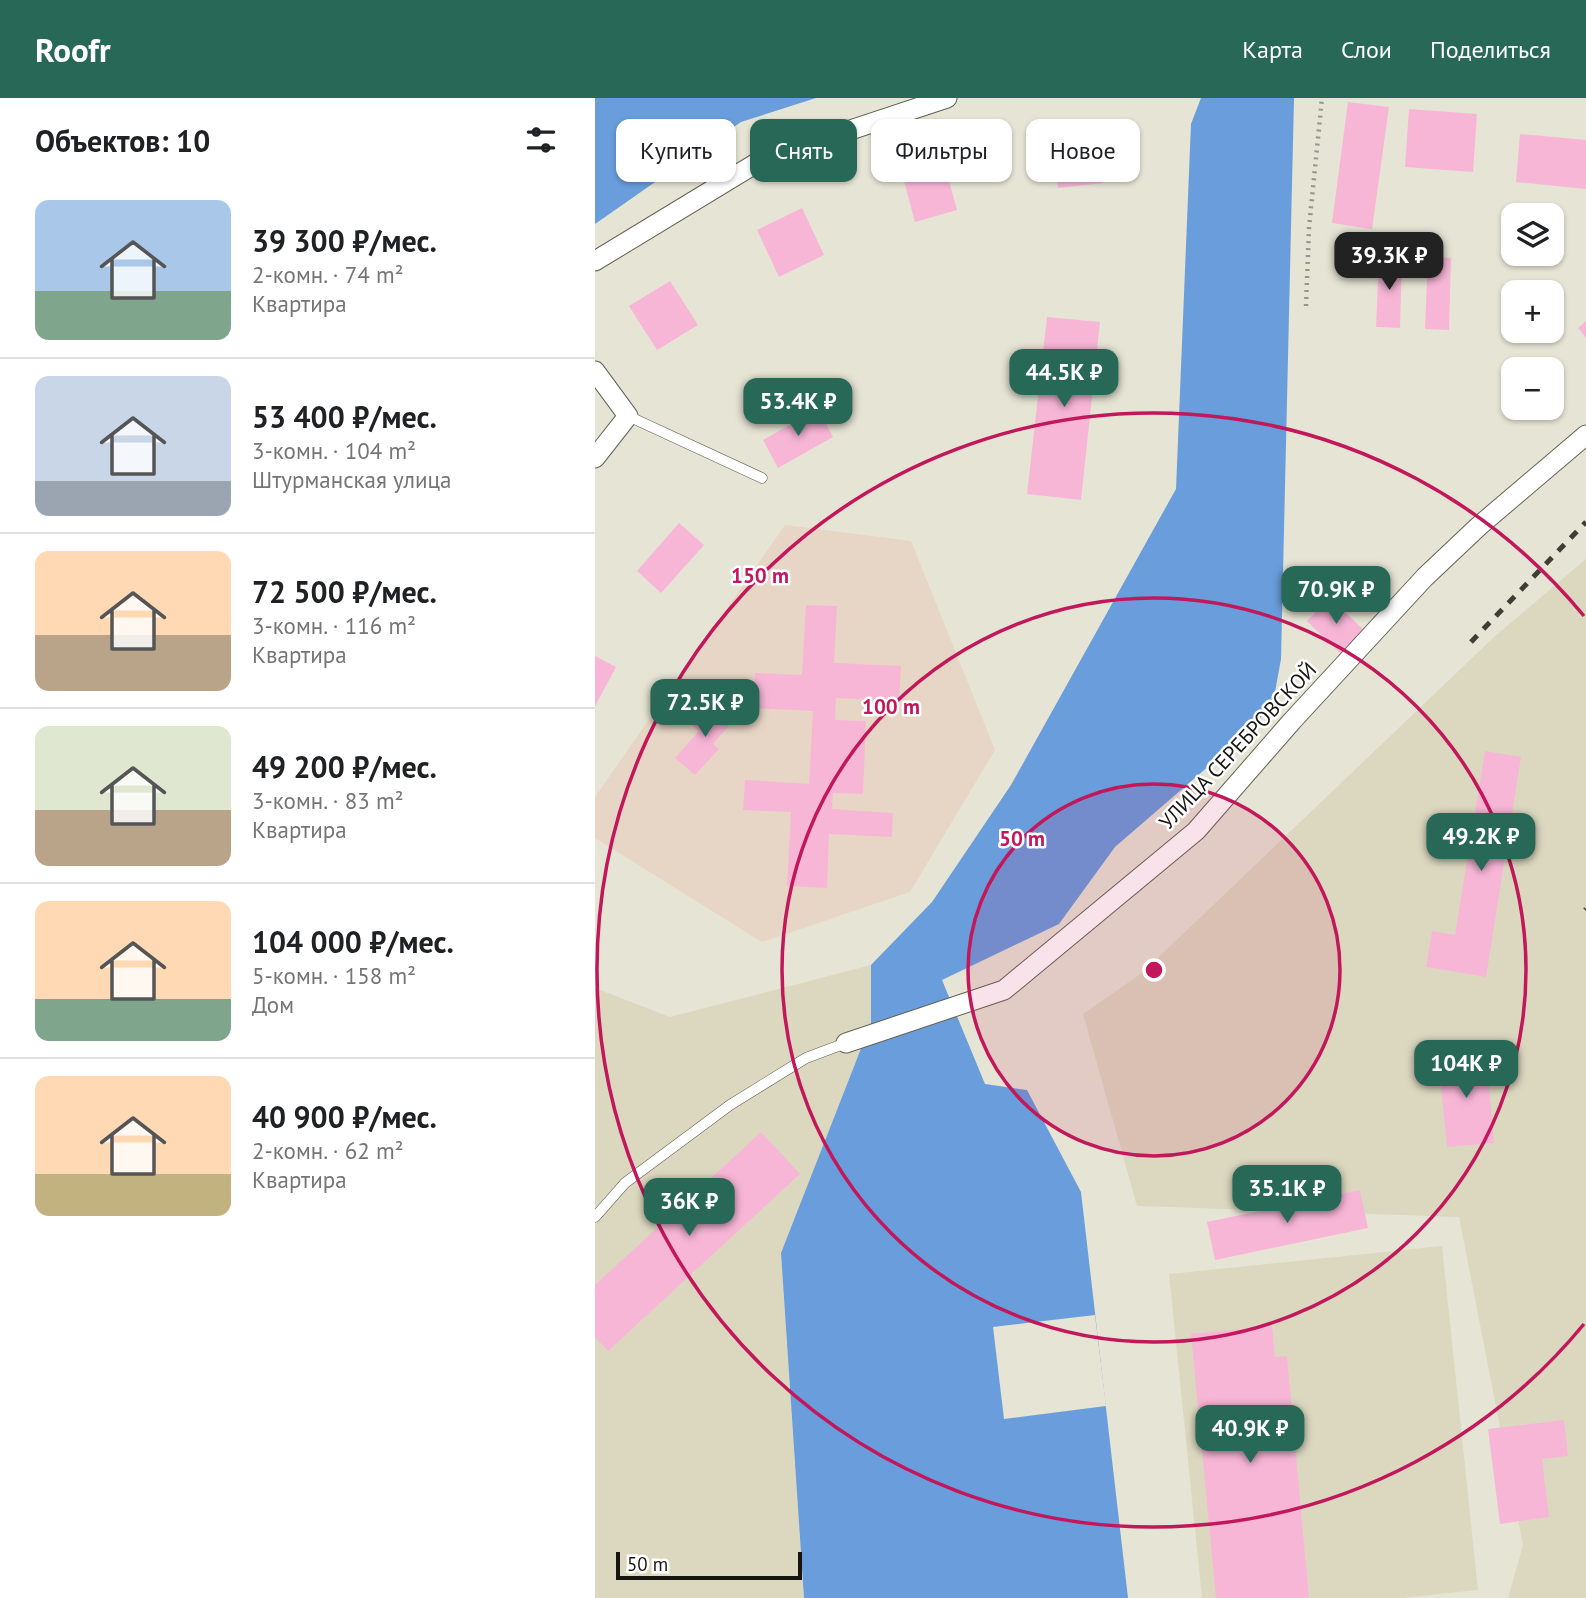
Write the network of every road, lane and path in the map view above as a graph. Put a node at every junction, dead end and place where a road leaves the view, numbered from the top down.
1 (947, 98) edge
2 (1322, 98) edge
3 (595, 261) edge
4 (1305, 306) dead end
5 (595, 371) edge
6 (628, 416) junction
7 (1586, 435) edge
8 (595, 458) edge
9 (762, 478) dead end
10 (846, 1043) joint
11 (595, 1217) edge

1 - 3 street
2 - 4 path
5 - 6 street
6 - 8 street
6 - 9 lane
7 - 10 street, УЛИЦА СЕРЕБРОВСКОЙ
10 - 11 lane

